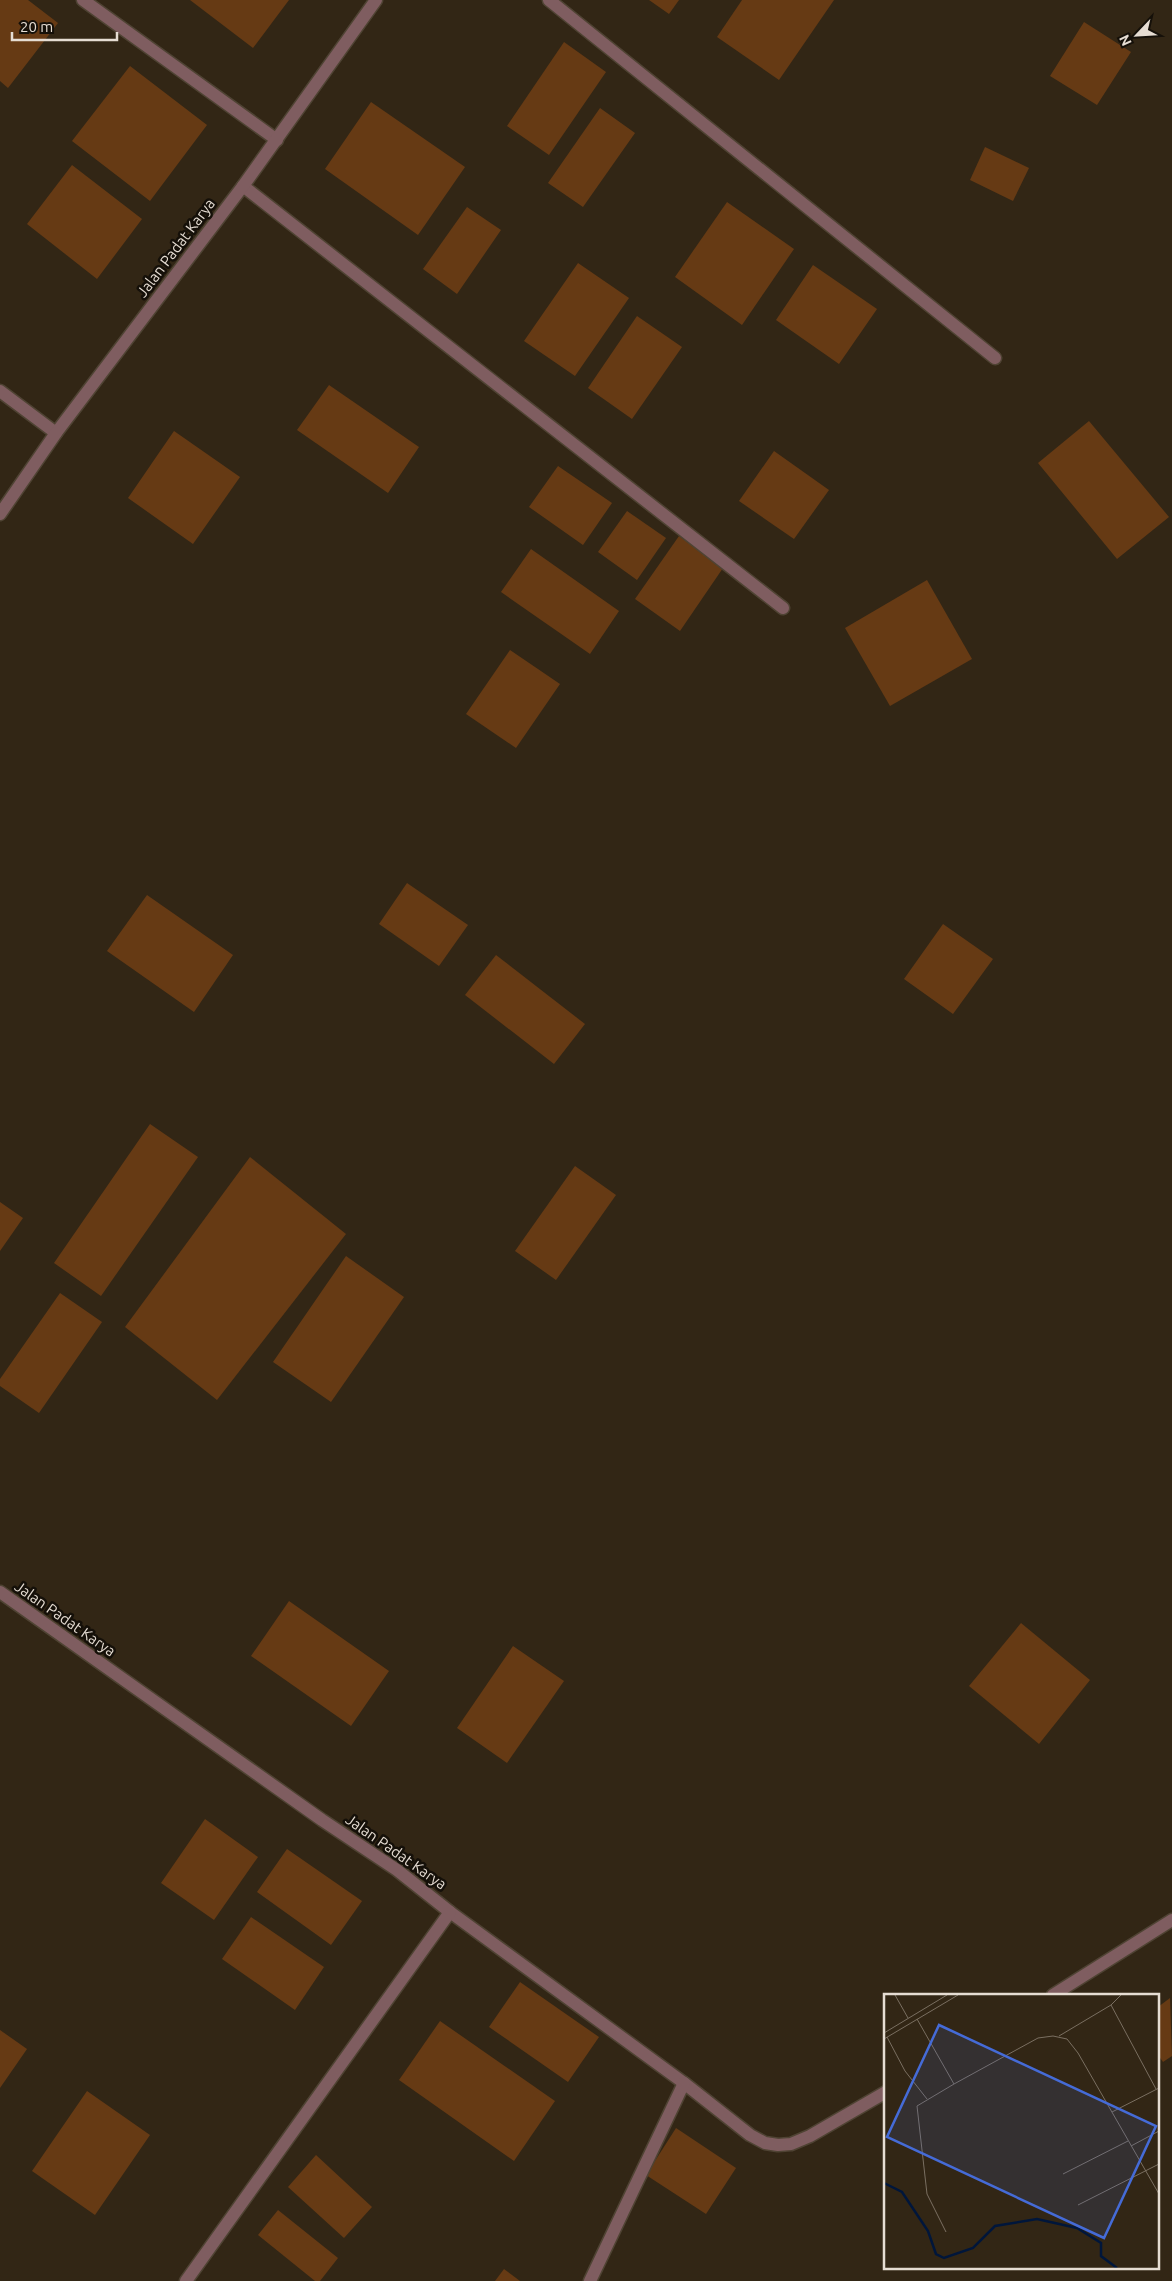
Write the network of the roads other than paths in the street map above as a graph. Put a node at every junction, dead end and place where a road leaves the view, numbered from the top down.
1 (83, 0) edge
2 (376, 0) edge
3 (549, 0) edge
4 (277, 140) junction
5 (243, 186) junction
6 (995, 358) dead end
7 (0, 391) edge
8 (56, 433) junction
9 (0, 514) edge
10 (783, 608) dead end
11 (0, 1592) edge
12 (450, 1912) junction
13 (1172, 1920) edge
14 (1055, 1994) edge
15 (684, 2083) junction
16 (884, 2093) edge
17 (186, 2281) edge
18 (590, 2281) edge

1 - 4 street
2 - 4 street, Jalan Padat Karya
3 - 6 street
4 - 5 street, Jalan Padat Karya
5 - 8 street, Jalan Padat Karya
5 - 10 street
7 - 8 street
8 - 9 street, Jalan Padat Karya
11 - 12 street, Jalan Padat Karya
12 - 15 street
12 - 17 street, Jalan Padat Karya
13 - 14 street
15 - 16 street
15 - 18 street

